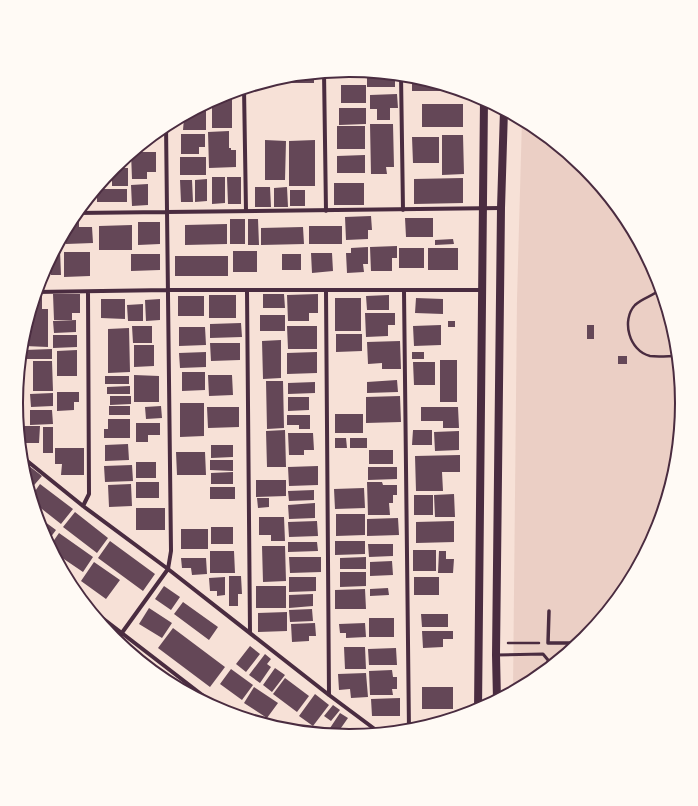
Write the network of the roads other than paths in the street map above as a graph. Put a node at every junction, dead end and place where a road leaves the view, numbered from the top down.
1 (324, 78) edge
2 (401, 81) edge
3 (244, 94) edge
4 (484, 107) edge
5 (504, 117) edge
6 (166, 133) edge
7 (483, 208) junction
8 (501, 208) junction
9 (326, 210) junction
10 (403, 210) junction
11 (246, 211) junction
12 (167, 212) junction
13 (84, 213) edge
14 (168, 290) junction
15 (482, 290) junction
16 (247, 291) junction
17 (326, 291) junction
18 (404, 291) junction
19 (42, 292) edge
20 (88, 292) junction
21 (28, 462) edge
22 (83, 506) junction
23 (168, 569) junction
24 (549, 611) dead end
25 (107, 622) edge
26 (250, 632) junction
27 (122, 633) junction
28 (120, 636) edge
29 (570, 643) edge
30 (496, 655) junction
31 (548, 661) edge
32 (196, 691) edge
33 (497, 693) edge
34 (329, 695) junction
35 (478, 702) edge
36 (409, 724) edge
37 (373, 728) edge

1 - 9 street
2 - 10 street
3 - 11 street
4 - 7 main road
5 - 8 main road
6 - 12 street
7 - 8 street
7 - 10 street
7 - 15 main road
8 - 30 main road
9 - 10 street
9 - 11 street
11 - 12 street
12 - 13 street
12 - 14 street
14 - 16 street
14 - 20 street
14 - 23 street
15 - 18 street
15 - 35 main road
16 - 17 street
16 - 26 street
17 - 18 street
17 - 34 street
18 - 36 street
19 - 20 street
20 - 22 street
21 - 22 street
22 - 23 street
23 - 26 street
23 - 27 street
24 - 29 street
25 - 27 street
26 - 34 street
27 - 28 street
27 - 32 street
30 - 31 lane
30 - 33 main road
34 - 37 street

